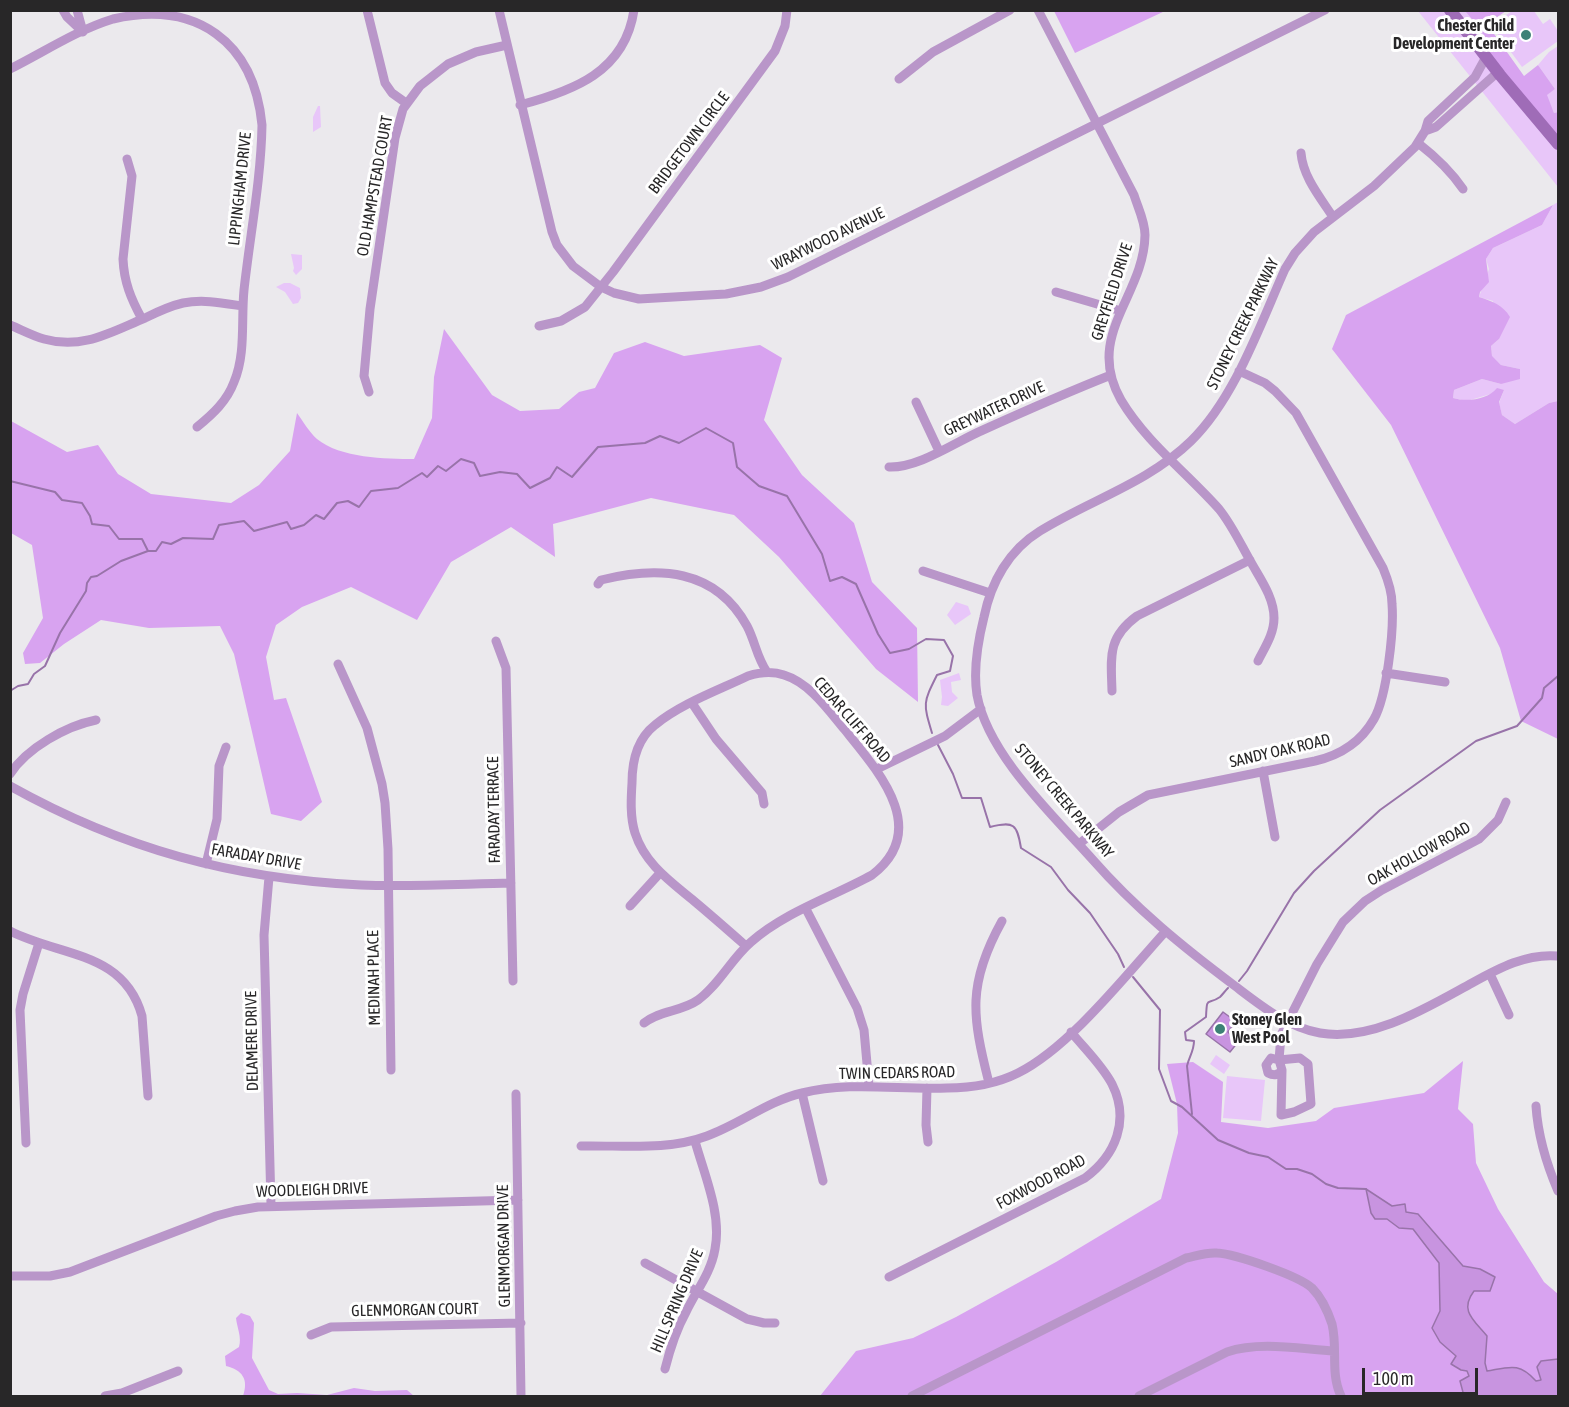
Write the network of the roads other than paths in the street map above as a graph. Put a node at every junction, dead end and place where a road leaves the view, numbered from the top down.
1 (63, 10) edge
2 (77, 10) edge
3 (367, 10) edge
4 (499, 10) edge
5 (634, 10) edge
6 (787, 10) edge
7 (1010, 10) edge
8 (1038, 10) edge
9 (1325, 10) edge
10 (1449, 10) edge
11 (83, 32) junction
12 (507, 45) junction
13 (1486, 57) junction
14 (10, 69) edge
15 (1498, 72) junction
16 (899, 79) dead end
17 (406, 103) junction
18 (520, 105) junction
19 (1096, 125) junction
20 (1425, 131) junction
21 (1418, 143) junction
22 (1558, 144) edge
23 (1301, 153) dead end
24 (127, 159) dead end
25 (1463, 189) dead end
26 (1333, 217) junction
27 (601, 287) junction
28 (1056, 292) dead end
29 (243, 306) junction
30 (1121, 311) junction
31 (142, 319) junction
32 (10, 325) edge
33 (539, 326) dead end
34 (1239, 371) junction
35 (1111, 375) junction
36 (369, 392) dead end
37 (916, 402) dead end
38 (197, 427) dead end
39 (939, 451) junction
40 (1171, 459) junction
41 (889, 467) dead end
42 (1250, 560) junction
43 (923, 572) dead end
44 (598, 585) dead end
45 (990, 593) junction
46 (496, 641) dead end
47 (1258, 661) dead end
48 (338, 664) dead end
49 (767, 672) junction
50 (1386, 674) junction
51 (1445, 682) dead end
52 (1112, 691) dead end
53 (692, 703) junction
54 (981, 709) junction
55 (96, 720) dead end
56 (226, 747) dead end
57 (877, 769) junction
58 (1263, 771) junction
59 (10, 774) edge
60 (10, 786) edge
61 (1506, 802) dead end
62 (764, 804) dead end
63 (1275, 837) dead end
64 (1079, 844) junction
65 (206, 864) junction
66 (660, 873) junction
67 (269, 877) junction
68 (511, 883) junction
69 (387, 885) junction
70 (630, 906) dead end
71 (806, 909) junction
72 (1002, 921) dead end
73 (10, 931) edge
74 (1165, 932) junction
75 (39, 942) junction
76 (746, 946) junction
77 (1558, 956) edge
78 (1490, 974) junction
79 (513, 981) dead end
80 (1509, 1015) dead end
81 (1289, 1022) junction
82 (644, 1023) dead end
83 (1071, 1032) junction
84 (1281, 1065) junction
85 (391, 1070) dead end
86 (989, 1083) junction
87 (869, 1086) junction
88 (927, 1088) junction
89 (802, 1093) junction
90 (516, 1094) dead end
91 (148, 1096) dead end
92 (1536, 1106) dead end
93 (695, 1141) junction
94 (928, 1142) dead end
95 (26, 1143) dead end
96 (581, 1146) dead end
97 (823, 1181) dead end
98 (1558, 1191) edge
99 (518, 1200) junction
100 (271, 1205) junction
101 (645, 1263) dead end
102 (10, 1276) edge
103 (889, 1277) dead end
104 (698, 1292) junction
105 (521, 1323) junction
106 (775, 1323) dead end
107 (311, 1335) dead end
108 (1334, 1351) junction
109 (665, 1369) dead end
110 (178, 1371) dead end
111 (105, 1396) edge
112 (521, 1396) edge
113 (912, 1396) edge
114 (1139, 1396) edge
115 (1341, 1396) edge

1 - 11 street
2 - 11 street
3 - 17 street
4 - 12 street, WRAYWOOD AVENUE
5 - 18 street
6 - 27 street, BRIDGETOWN CIRCLE
7 - 16 street
8 - 19 street, GREYFIELD DRIVE
9 - 19 street, WRAYWOOD AVENUE
10 - 13 main road
11 - 14 street, LIPPINGHAM DRIVE
11 - 29 street, LIPPINGHAM DRIVE
12 - 17 street, OLD HAMPSTEAD COURT
12 - 18 street, WRAYWOOD AVENUE
13 - 15 main road
13 - 20 street, STONEY CREEK PARKWAY
15 - 20 street, STONEY CREEK PARKWAY
15 - 22 main road
17 - 36 street, OLD HAMPSTEAD COURT
18 - 27 street, WRAYWOOD AVENUE
19 - 27 street, WRAYWOOD AVENUE
19 - 30 street, GREYFIELD DRIVE
20 - 21 street, STONEY CREEK PARKWAY
21 - 25 street
21 - 26 street, STONEY CREEK PARKWAY
23 - 26 street
24 - 31 street
26 - 34 street, STONEY CREEK PARKWAY
27 - 33 street, BRIDGETOWN CIRCLE
28 - 30 street
29 - 31 street
29 - 38 street, LIPPINGHAM DRIVE
30 - 35 street, GREYFIELD DRIVE
31 - 32 street
34 - 40 street, STONEY CREEK PARKWAY
34 - 50 street, SANDY OAK ROAD
35 - 39 street, GREYWATER DRIVE
35 - 40 street, GREYFIELD DRIVE
37 - 39 street
39 - 41 street, GREYWATER DRIVE
40 - 42 street, GREYFIELD DRIVE
40 - 45 street, STONEY CREEK PARKWAY
42 - 47 street, GREYFIELD DRIVE
42 - 52 street
43 - 45 street
44 - 49 street
45 - 54 street, STONEY CREEK PARKWAY
46 - 68 street, FARADAY TERRACE
48 - 69 street, MEDINAH PLACE
49 - 53 street
49 - 57 street, CEDAR CLIFF ROAD
50 - 51 street
50 - 58 street, SANDY OAK ROAD
53 - 62 street
53 - 66 street
54 - 57 street
54 - 64 street, STONEY CREEK PARKWAY
55 - 59 street
56 - 65 street
57 - 71 street, CEDAR CLIFF ROAD
58 - 63 street
58 - 64 street, SANDY OAK ROAD
60 - 65 street, FARADAY DRIVE
61 - 81 street, OAK HOLLOW ROAD
64 - 74 street, STONEY CREEK PARKWAY
65 - 67 street, FARADAY DRIVE
66 - 70 street
66 - 76 street
67 - 69 street, FARADAY DRIVE
67 - 100 street, DELAMERE DRIVE
68 - 69 street, FARADAY DRIVE
68 - 79 street, FARADAY TERRACE
69 - 85 street, MEDINAH PLACE
71 - 76 street, CEDAR CLIFF ROAD
71 - 87 street
72 - 86 street
73 - 75 street
74 - 81 street, STONEY CREEK PARKWAY
74 - 83 street, TWIN CEDARS ROAD
75 - 91 street
75 - 95 street
76 - 82 street, CEDAR CLIFF ROAD
77 - 78 street, STONEY CREEK PARKWAY
78 - 80 street
78 - 81 street, STONEY CREEK PARKWAY
81 - 84 street, OAK HOLLOW ROAD
83 - 86 street, TWIN CEDARS ROAD
83 - 103 street, FOXWOOD ROAD
84 - 84 street, OAK HOLLOW ROAD
86 - 88 street, TWIN CEDARS ROAD
87 - 88 street, TWIN CEDARS ROAD
87 - 89 street, TWIN CEDARS ROAD
88 - 94 street
89 - 93 street, TWIN CEDARS ROAD
89 - 97 street
90 - 99 street, GLENMORGAN DRIVE
92 - 98 street
93 - 96 street, TWIN CEDARS ROAD
93 - 104 street, HILL SPRING DRIVE
99 - 100 street, WOODLEIGH DRIVE
99 - 105 street, GLENMORGAN DRIVE
100 - 102 street, WOODLEIGH DRIVE
101 - 104 street
104 - 106 street
104 - 109 street, HILL SPRING DRIVE
105 - 107 street, GLENMORGAN COURT
105 - 112 street, GLENMORGAN DRIVE
108 - 113 street
108 - 114 street
108 - 115 street
110 - 111 street

